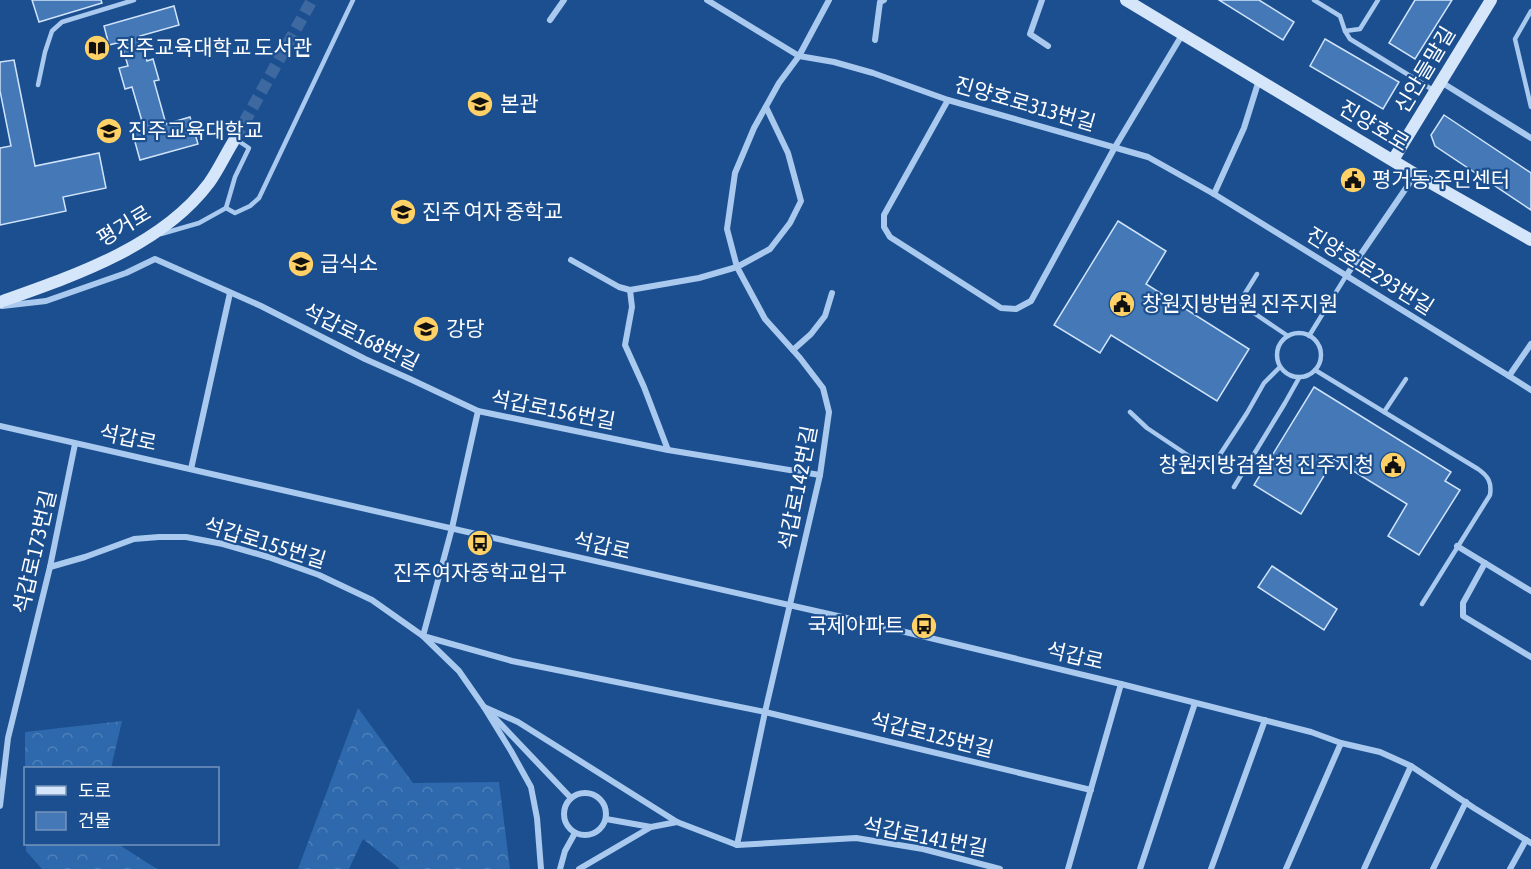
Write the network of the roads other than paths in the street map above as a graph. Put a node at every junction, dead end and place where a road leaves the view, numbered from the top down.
1 (134, 0) edge
2 (353, 0) edge
3 (564, 0) edge
4 (707, 0) edge
5 (829, 0) edge
6 (884, 0) edge
7 (1042, 0) edge
8 (1126, 0) edge
9 (1314, 0) edge
10 (1330, 0) edge
11 (1378, 0) edge
12 (1491, 0) edge
13 (1326, 7) junction
14 (1531, 11) edge
15 (550, 20) dead end
16 (1345, 32) junction
17 (1182, 34) junction
18 (875, 40) dead end
19 (1048, 46) dead end
20 (799, 56) junction
21 (1259, 80) junction
22 (38, 85) dead end
23 (1438, 87) junction
24 (948, 100) junction
25 (766, 107) junction
26 (1531, 107) edge
27 (1531, 138) edge
28 (234, 139) joint
29 (1115, 147) junction
30 (1393, 160) junction
31 (1415, 174) junction
32 (1214, 194) junction
33 (226, 208) junction
34 (144, 240) junction
35 (1531, 240) edge
36 (155, 259) joint
37 (571, 260) dead end
38 (738, 267) junction
39 (1257, 274) dead end
40 (1346, 276) junction
41 (630, 291) junction
42 (230, 293) junction
43 (832, 293) dead end
44 (0, 304) edge
45 (1288, 336) junction
46 (1309, 336) junction
47 (1531, 344) edge
48 (793, 350) junction
49 (1280, 367) junction
50 (1315, 370) junction
51 (1509, 376) junction
52 (1299, 378) junction
53 (1406, 379) dead end
54 (1531, 390) edge
55 (478, 411) junction
56 (1130, 412) dead end
57 (1384, 412) junction
58 (0, 426) edge
59 (75, 444) junction
60 (668, 450) junction
61 (191, 469) junction
62 (820, 476) junction
63 (1234, 487) dead end
64 (452, 528) junction
65 (1458, 546) junction
66 (1485, 563) junction
67 (50, 567) junction
68 (1531, 591) edge
69 (1422, 604) dead end
70 (789, 606) junction
71 (423, 636) junction
72 (1531, 657) edge
73 (1121, 684) junction
74 (1195, 703) junction
75 (484, 707) junction
76 (765, 712) junction
77 (1265, 720) junction
78 (0, 737) edge
79 (8, 738) junction
80 (1341, 742) junction
81 (1411, 766) junction
82 (1091, 790) junction
83 (571, 798) junction
84 (1466, 802) junction
85 (0, 806) edge
86 (606, 819) junction
87 (677, 822) junction
88 (651, 827) junction
89 (575, 833) junction
90 (1528, 841) edge
91 (737, 845) junction
92 (541, 869) edge
93 (560, 869) edge
94 (579, 869) edge
95 (1000, 869) edge
96 (1068, 869) edge
97 (1140, 869) edge
98 (1211, 869) edge
99 (1286, 869) edge
100 (1364, 869) edge
101 (1433, 869) edge
102 (1510, 869) edge

1 - 22 lane
2 - 33 lane
3 - 15 street
4 - 20 street
5 - 20 street, 석갑로142번길
6 - 18 street
7 - 19 street
8 - 17 street, 진양호로
9 - 13 lane
10 - 13 lane
11 - 16 lane
12 - 23 street, 신안들말길
13 - 16 lane
14 - 26 lane
16 - 23 lane
17 - 21 street, 진양호로
17 - 29 street, 진양호로313번길
20 - 24 street, 진양호로313번길
20 - 25 street, 석갑로142번길
21 - 30 street, 진양호로
21 - 32 street
23 - 27 street
23 - 30 street, 신안들말길
24 - 29 street, 진양호로313번길
24 - 29 street
25 - 38 street, 석갑로142번길
25 - 38 street
28 - 33 lane
28 - 34 street, 평거로
29 - 32 street, 진양호로293번길
30 - 31 street, 진양호로
31 - 35 street, 진양호로
31 - 40 street
32 - 40 street, 진양호로293번길
33 - 34 lane
34 - 44 street, 평거로
36 - 42 street, 석갑로168번길
36 - 44 street, 평거로
37 - 41 street
38 - 41 street
38 - 48 street, 석갑로142번길
39 - 45 lane
40 - 46 lane
40 - 51 street, 진양호로293번길
41 - 60 street
42 - 55 street, 석갑로168번길
42 - 61 street
43 - 48 street
45 - 46 lane
45 - 49 lane
46 - 50 lane
47 - 51 street
48 - 62 street, 석갑로142번길
49 - 52 lane
49 - 56 lane
50 - 52 lane
50 - 57 lane
51 - 54 street, 진양호로293번길
52 - 63 lane
53 - 57 lane
55 - 60 street, 석갑로156번길
55 - 64 street, 석갑로156번길
57 - 65 lane
58 - 59 street, 석갑로
59 - 61 street, 석갑로
59 - 67 street, 석갑로173번길
60 - 62 street, 석갑로156번길
61 - 64 street, 석갑로
62 - 70 street, 석갑로142번길
64 - 70 street, 석갑로
64 - 71 street
65 - 66 street
65 - 69 lane
66 - 68 street
66 - 72 street
67 - 71 street, 석갑로155번길
67 - 79 street, 석갑로173번길
70 - 73 street, 석갑로
70 - 76 street
71 - 75 street, 석갑로155번길
71 - 76 street, 석갑로155번길
73 - 74 street, 석갑로
73 - 82 street
74 - 77 street, 석갑로
74 - 97 street
75 - 83 street
75 - 87 street
75 - 92 street, 석갑로155번길
76 - 82 street, 석갑로125번길
76 - 91 street
77 - 80 street, 석갑로
77 - 98 street
78 - 79 street
79 - 85 street, 석갑로173번길
80 - 81 street, 석갑로
80 - 99 street
81 - 84 street, 석갑로
81 - 100 street
82 - 96 street
83 - 86 street
83 - 89 street
84 - 90 street, 석갑로
84 - 101 street
86 - 88 street
86 - 89 street
87 - 88 street
87 - 91 street, 석갑로141번길
88 - 94 street
89 - 93 street
90 - 102 street, 석갑로
91 - 95 street, 석갑로141번길

